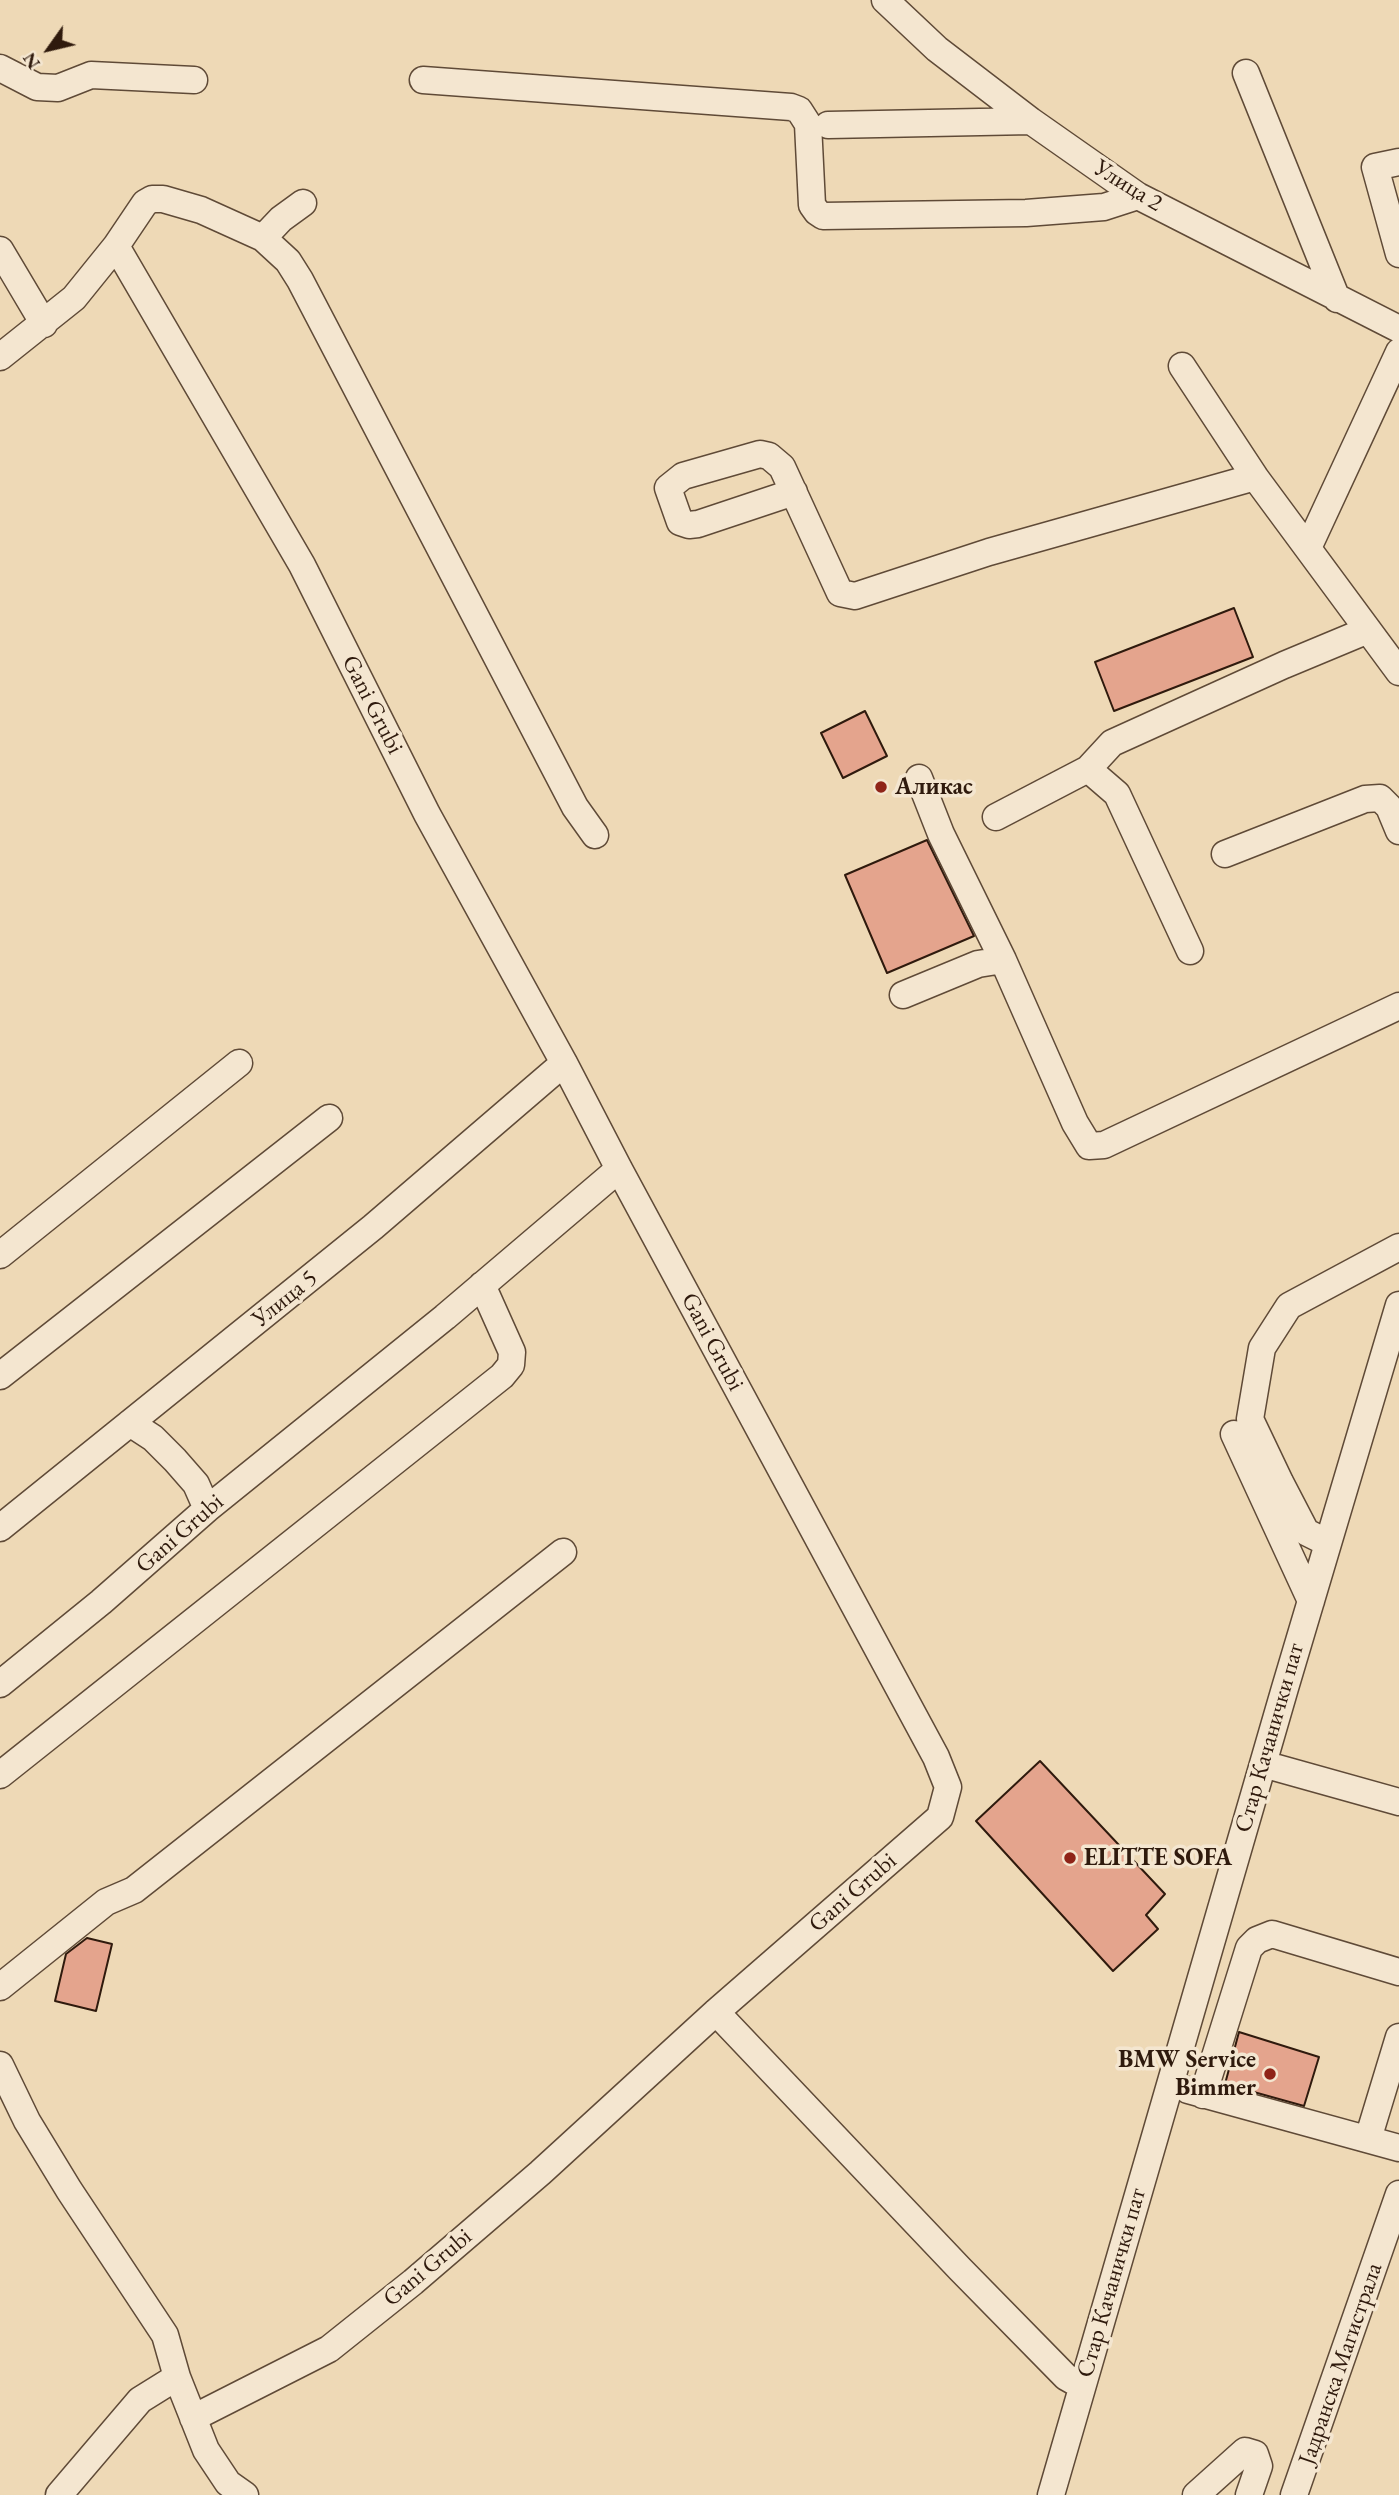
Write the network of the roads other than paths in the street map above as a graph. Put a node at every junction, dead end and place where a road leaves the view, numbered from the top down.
1 (885, 0) edge
2 (0, 68) edge
3 (1246, 73) dead end
4 (194, 80) dead end
5 (423, 80) dead end
6 (1031, 121) junction
7 (828, 124) dead end
8 (1399, 162) edge
9 (1138, 196) junction
10 (303, 203) dead end
11 (263, 238) junction
12 (116, 246) junction
13 (0, 250) edge
14 (1399, 254) edge
15 (1337, 299) junction
16 (44, 324) junction
17 (1399, 335) edge
18 (0, 356) edge
19 (1182, 366) dead end
20 (1255, 477) junction
21 (794, 492) dead end
22 (1308, 548) junction
23 (1368, 630) junction
24 (1399, 672) edge
25 (1088, 769) junction
26 (919, 778) dead end
27 (996, 817) dead end
28 (1399, 831) edge
29 (595, 835) dead end
30 (1225, 854) dead end
31 (1191, 951) dead end
32 (1003, 960) junction
33 (903, 995) dead end
34 (1399, 1006) edge
35 (239, 1063) dead end
36 (564, 1063) junction
37 (329, 1118) dead end
38 (618, 1169) junction
39 (1399, 1247) edge
40 (0, 1255) edge
41 (482, 1285) junction
42 (1399, 1305) edge
43 (0, 1376) edge
44 (130, 1423) junction
45 (1234, 1434) dead end
46 (207, 1509) junction
47 (0, 1528) edge
48 (1328, 1544) junction
49 (563, 1552) dead end
50 (1311, 1601) junction
51 (0, 1684) edge
52 (1263, 1764) junction
53 (0, 1775) edge
54 (1399, 1802) edge
55 (1399, 1972) edge
56 (0, 1987) edge
57 (716, 2012) junction
58 (1399, 2037) edge
59 (0, 2065) edge
60 (1169, 2085) junction
61 (1203, 2095) junction
62 (1368, 2139) junction
63 (1399, 2148) edge
64 (1399, 2194) edge
65 (177, 2377) junction
66 (1082, 2386) junction
67 (193, 2418) junction
68 (1251, 2488) edge
69 (59, 2495) edge
70 (245, 2495) edge
71 (1051, 2495) edge
72 (1196, 2495) edge
73 (1294, 2495) edge

1 - 6 street, Улица 2
2 - 4 street
3 - 15 street
5 - 9 street
6 - 7 street
6 - 9 street, Улица 2
8 - 14 street
9 - 15 street, Улица 2
10 - 11 street
11 - 12 street
11 - 29 street
12 - 16 street
12 - 36 street, Gani Grubi
13 - 16 street
15 - 17 street, Улица 2
16 - 18 street
17 - 22 street
19 - 20 street
20 - 21 street
20 - 22 street
22 - 23 street
23 - 24 street
23 - 25 street
25 - 27 street
25 - 31 street
26 - 32 street
28 - 30 street
32 - 33 street
32 - 34 street
35 - 40 street
36 - 38 street, Gani Grubi
36 - 44 street, Улица 5
37 - 43 street
38 - 41 street, Gani Grubi
38 - 57 street, Gani Grubi
39 - 48 street
41 - 46 street, Gani Grubi
41 - 53 street
42 - 48 street, Стар Качанички пат
44 - 46 street
44 - 47 street, Улица 5
45 - 50 street
46 - 51 street, Gani Grubi
48 - 50 street, Стар Качанички пат
49 - 56 street
50 - 52 street, Стар Качанички пат
52 - 54 street
52 - 60 street, Стар Качанички пат
55 - 61 street
57 - 66 street
57 - 67 street, Gani Grubi
58 - 62 street
59 - 65 street
60 - 61 street
60 - 66 street, Стар Качанички пат
61 - 62 street
62 - 63 street
64 - 73 street, Јадранска Магистрала
65 - 67 street
65 - 69 street
66 - 71 street, Стар Качанички пат
67 - 70 street
68 - 72 street
68 - 73 street

